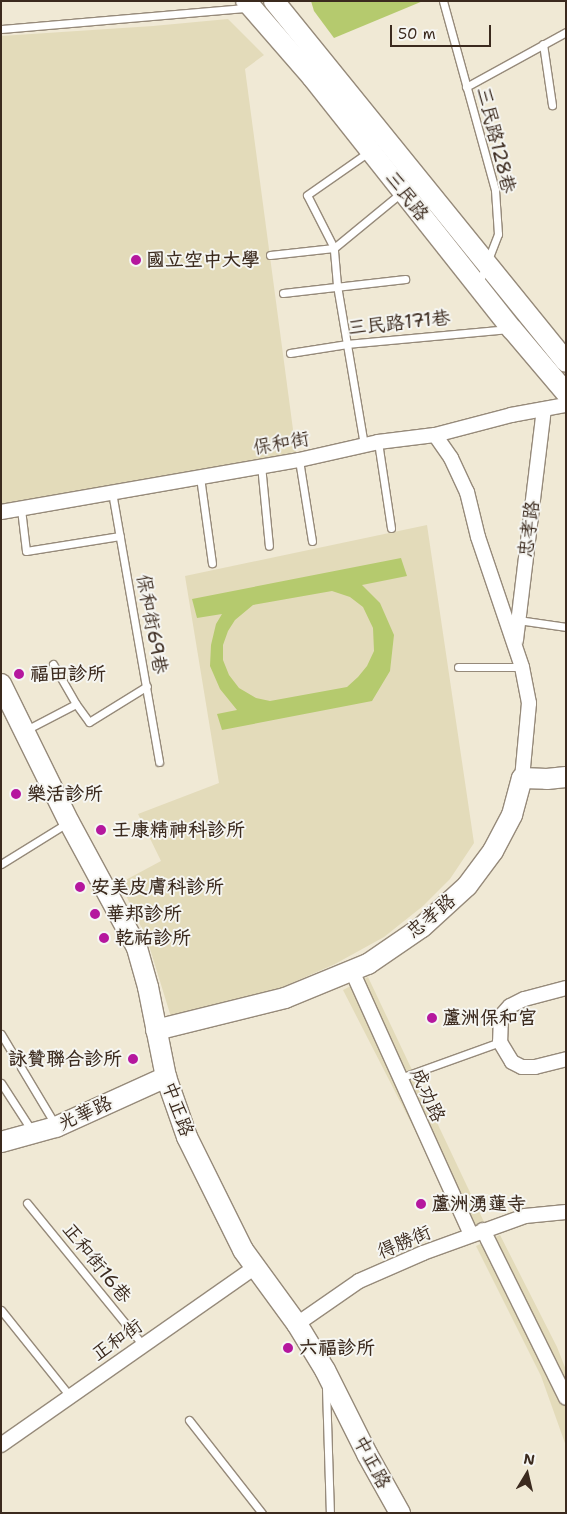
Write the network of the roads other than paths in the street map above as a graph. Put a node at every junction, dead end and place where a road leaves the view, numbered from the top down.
1 (274, 1) edge
2 (443, 1) edge
3 (248, 4) edge
4 (1, 29) edge
5 (566, 32) edge
6 (543, 44) junction
7 (466, 87) junction
8 (552, 105) dead end
9 (371, 151) junction
10 (404, 191) junction
11 (334, 248) junction
12 (270, 255) dead end
13 (487, 262) junction
14 (405, 279) dead end
15 (337, 285) junction
16 (478, 286) junction
17 (283, 293) dead end
18 (512, 329) junction
19 (347, 344) junction
20 (290, 354) dead end
21 (566, 361) edge
22 (566, 393) edge
23 (566, 405) edge
24 (544, 410) junction
25 (435, 435) junction
26 (378, 442) junction
27 (364, 445) junction
28 (299, 460) junction
29 (261, 465) junction
30 (200, 477) junction
31 (112, 492) junction
32 (21, 509) junction
33 (1, 512) edge
34 (391, 528) dead end
35 (120, 536) junction
36 (312, 542) dead end
37 (269, 546) dead end
38 (212, 563) dead end
39 (518, 620) junction
40 (566, 627) edge
41 (515, 647) junction
42 (53, 664) dead end
43 (458, 666) dead end
44 (522, 667) junction
45 (1, 684) edge
46 (147, 686) junction
47 (76, 704) junction
48 (25, 730) junction
49 (159, 762) dead end
50 (566, 776) edge
51 (522, 778) junction
52 (69, 822) junction
53 (1, 864) edge
54 (352, 971) junction
55 (566, 988) edge
56 (156, 1030) junction
57 (1, 1034) edge
58 (500, 1042) junction
59 (566, 1059) edge
60 (166, 1077) junction
61 (400, 1078) junction
62 (1, 1083) edge
63 (56, 1127) junction
64 (34, 1134) junction
65 (1, 1142) edge
66 (27, 1203) dead end
67 (566, 1212) edge
68 (477, 1232) junction
69 (255, 1267) junction
70 (1, 1310) edge
71 (297, 1324) junction
72 (142, 1345) junction
73 (325, 1370) junction
74 (565, 1395) edge
75 (70, 1396) junction
76 (189, 1420) dead end
77 (1, 1445) edge
78 (262, 1513) edge
79 (330, 1513) edge
80 (400, 1513) edge

1 - 13 street, 三民路
2 - 7 lane, 三民路128巷
3 - 4 lane
3 - 9 street, 三民路
5 - 6 lane
6 - 7 lane
6 - 8 lane
7 - 13 lane, 三民路128巷
9 - 10 street, 三民路
9 - 11 lane
10 - 11 lane
10 - 16 street, 三民路
11 - 12 lane
11 - 15 lane
13 - 16 lane, 三民路128巷
13 - 21 street, 三民路
14 - 15 lane
15 - 17 lane
15 - 19 lane
16 - 18 street, 三民路
18 - 19 lane, 三民路171巷
18 - 22 street, 三民路
19 - 20 lane, 三民路171巷
19 - 27 lane
23 - 24 street, 保和街
24 - 25 street, 保和街
24 - 39 street, 忠孝路
25 - 26 street, 保和街
25 - 41 street, 忠孝路
26 - 27 street, 保和街
26 - 34 lane
27 - 28 street, 保和街
28 - 29 street, 保和街
28 - 36 lane
29 - 30 street, 保和街
29 - 37 lane
30 - 31 street, 保和街
30 - 38 lane
31 - 32 street, 保和街
31 - 35 lane, 保和街69巷
32 - 33 street, 保和街
32 - 35 lane
35 - 46 lane, 保和街69巷
39 - 40 lane
39 - 41 street, 忠孝路
41 - 44 street, 忠孝路
42 - 47 lane
43 - 44 lane
44 - 51 street, 忠孝路
45 - 48 street, 中正路
46 - 47 lane
46 - 49 lane, 保和街69巷
47 - 48 lane
48 - 52 street, 中正路
50 - 51 street
51 - 54 street, 忠孝路
52 - 53 lane
52 - 56 street, 中正路
54 - 56 street, 忠孝路
54 - 61 street, 成功路
55 - 58 street
56 - 60 street, 中正路
57 - 63 lane
58 - 59 street
58 - 61 lane
60 - 63 street, 光華路
60 - 69 street, 中正路
61 - 68 street, 成功路
62 - 64 lane
63 - 64 street, 光華路
64 - 65 street, 光華路
66 - 72 lane, 正和街16巷
67 - 68 street, 得勝街
68 - 71 street, 得勝街
68 - 74 street, 成功路
69 - 71 street, 中正路
69 - 72 street, 正和街
70 - 75 lane
71 - 73 street, 中正路
72 - 75 street, 正和街
73 - 79 lane
73 - 80 street, 中正路
75 - 77 street, 正和街
76 - 78 lane

